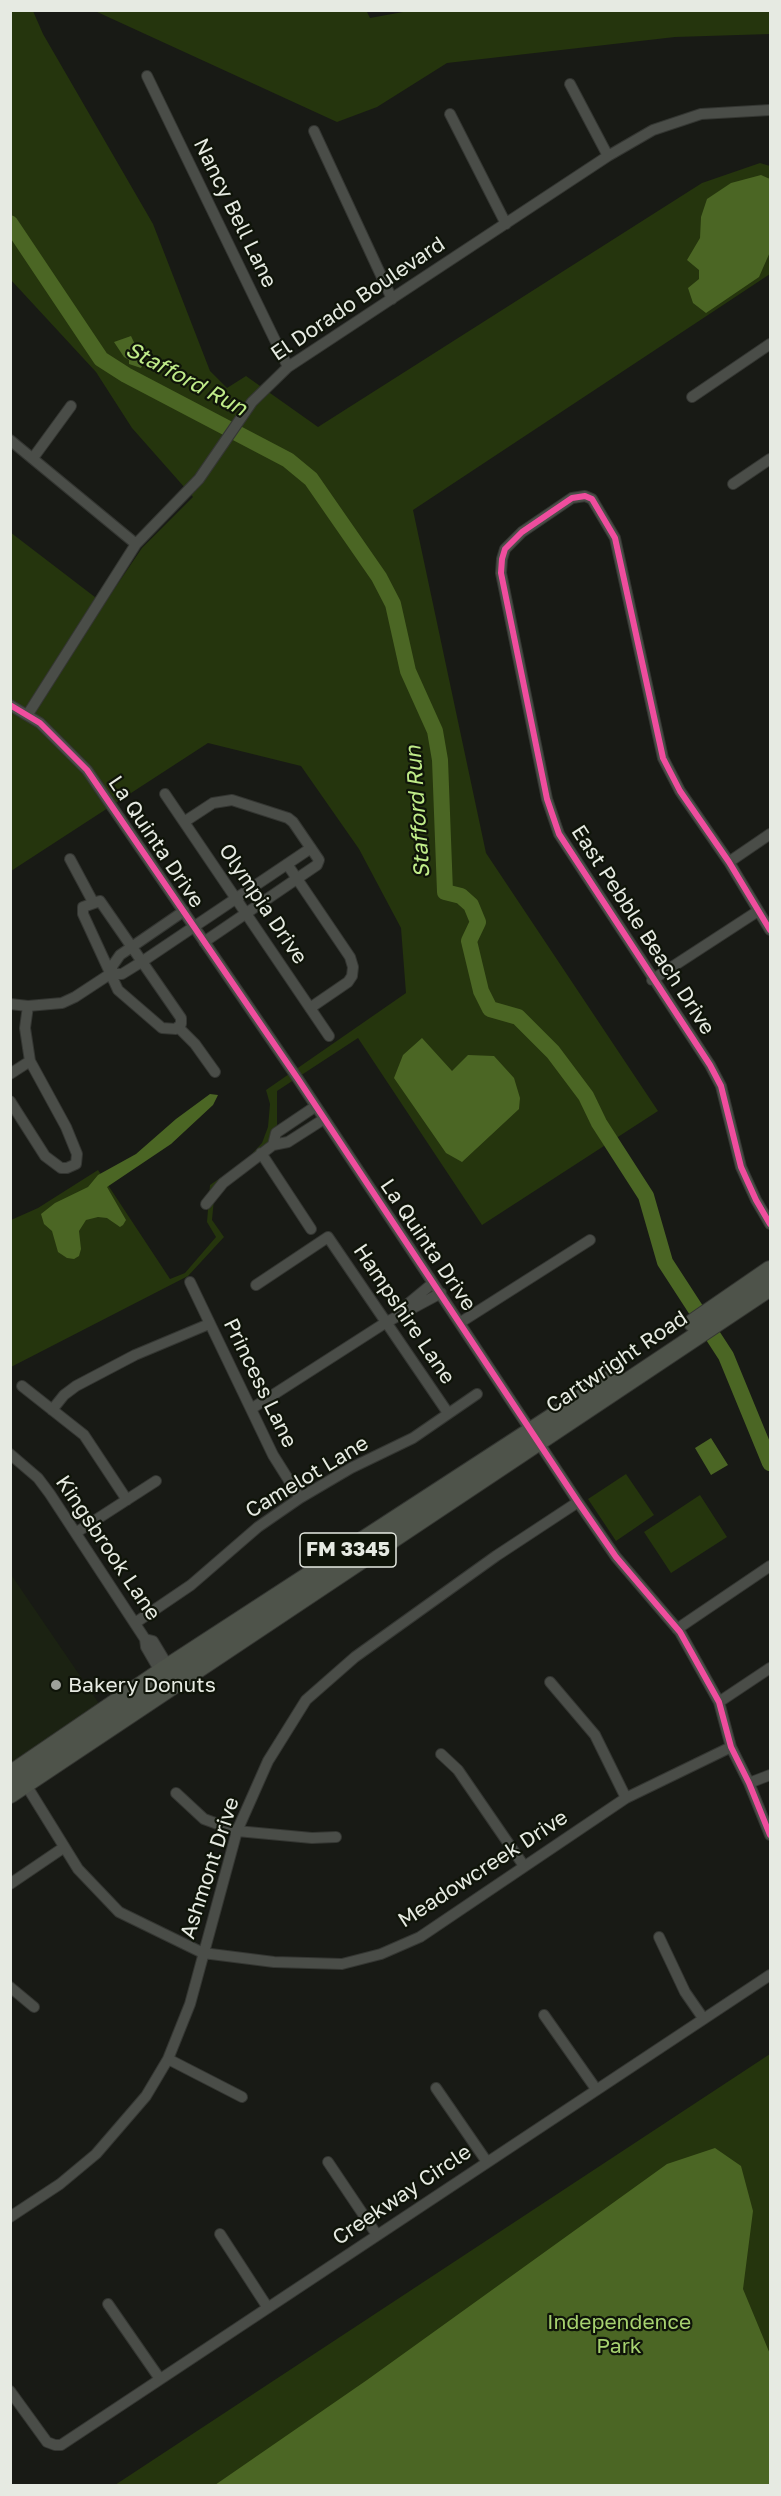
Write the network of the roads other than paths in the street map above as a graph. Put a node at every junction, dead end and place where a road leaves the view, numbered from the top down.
1 (147, 76) dead end
2 (570, 84) dead end
3 (771, 110) edge
4 (450, 114) dead end
5 (314, 131) dead end
6 (608, 156) junction
7 (506, 224) junction
8 (392, 299) junction
9 (771, 344) edge
10 (288, 367) junction
11 (692, 397) dead end
12 (71, 406) dead end
13 (10, 440) edge
14 (33, 458) junction
15 (771, 459) edge
16 (733, 484) dead end
17 (136, 544) junction
18 (10, 705) edge
19 (28, 714) junction
20 (165, 794) dead end
21 (184, 822) junction
22 (771, 834) edge
23 (311, 848) junction
24 (70, 859) dead end
25 (729, 862) junction
26 (287, 864) junction
27 (297, 879) junction
28 (236, 899) junction
29 (93, 902) junction
30 (184, 911) junction
31 (758, 911) junction
32 (246, 913) junction
33 (194, 927) junction
34 (771, 930) edge
35 (204, 942) junction
36 (133, 946) junction
37 (143, 962) junction
38 (110, 974) junction
39 (652, 980) junction
40 (10, 1004) edge
41 (28, 1006) junction
42 (310, 1008) junction
43 (177, 1028) junction
44 (330, 1036) dead end
45 (30, 1061) junction
46 (215, 1072) dead end
47 (10, 1074) edge
48 (10, 1101) edge
49 (316, 1106) junction
50 (324, 1119) junction
51 (273, 1145) junction
52 (261, 1153) junction
53 (206, 1204) dead end
54 (771, 1224) edge
55 (311, 1229) dead end
56 (590, 1240) dead end
57 (771, 1270) edge
58 (190, 1282) dead end
59 (434, 1283) junction
60 (256, 1285) dead end
61 (771, 1287) edge
62 (441, 1293) junction
63 (742, 1298) junction
64 (461, 1322) junction
65 (385, 1323) junction
66 (209, 1324) junction
67 (21, 1386) dead end
68 (477, 1394) dead end
69 (251, 1409) junction
70 (52, 1410) junction
71 (448, 1413) junction
72 (536, 1437) junction
73 (10, 1454) edge
74 (156, 1481) dead end
75 (300, 1498) junction
76 (127, 1500) junction
77 (578, 1502) junction
78 (77, 1533) junction
79 (771, 1566) edge
80 (135, 1623) junction
81 (677, 1629) junction
82 (771, 1668) edge
83 (169, 1677) junction
84 (550, 1682) dead end
85 (719, 1702) junction
86 (731, 1748) junction
87 (441, 1754) dead end
88 (771, 1775) edge
89 (16, 1781) edge
90 (749, 1783) junction
91 (176, 1793) dead end
92 (626, 1798) junction
93 (237, 1831) junction
94 (771, 1835) edge
95 (336, 1837) dead end
96 (63, 1848) junction
97 (524, 1866) junction
98 (10, 1884) edge
99 (659, 1937) dead end
100 (203, 1953) junction
101 (771, 1975) edge
102 (10, 1987) edge
103 (34, 2007) dead end
104 (544, 2015) dead end
105 (703, 2018) junction
106 (168, 2059) junction
107 (436, 2088) dead end
108 (596, 2089) junction
109 (242, 2097) dead end
110 (328, 2162) dead end
111 (487, 2162) junction
112 (10, 2217) edge
113 (219, 2234) dead end
114 (377, 2235) junction
115 (108, 2304) dead end
116 (268, 2308) junction
117 (160, 2379) junction
118 (10, 2391) edge

1 - 10 street, Nancy Bell Lane
2 - 6 street
3 - 6 street, El Dorado Boulevard
4 - 7 street
5 - 8 street
6 - 7 street, El Dorado Boulevard
7 - 8 street, El Dorado Boulevard
8 - 10 street, El Dorado Boulevard
9 - 11 street
10 - 17 street, El Dorado Boulevard
12 - 14 street
13 - 14 street
14 - 17 street
15 - 16 street
17 - 19 street, El Dorado Boulevard
18 - 19 street, La Quinta Drive
19 - 30 street, La Quinta Drive
20 - 21 street, Olympia Drive
21 - 23 street
21 - 28 street, Olympia Drive
22 - 25 street
23 - 26 street
23 - 27 street
24 - 29 street
25 - 31 street
25 - 39 street, East Pebble Beach Drive
26 - 27 street
26 - 28 street
27 - 32 street
27 - 42 street
28 - 32 street, Olympia Drive
28 - 33 street
29 - 36 street
29 - 38 street
30 - 33 street, La Quinta Drive
30 - 36 street
31 - 34 street
31 - 39 street
32 - 35 street
32 - 42 street, Olympia Drive
33 - 35 street, La Quinta Drive
33 - 37 street
35 - 49 street, La Quinta Drive
36 - 37 street
36 - 38 street
37 - 38 street
37 - 43 street
38 - 41 street
38 - 43 street
39 - 54 street, East Pebble Beach Drive
40 - 41 street
41 - 45 street
42 - 44 street, Olympia Drive
43 - 46 street
45 - 47 street
45 - 48 street
49 - 50 street, La Quinta Drive
49 - 51 street
50 - 51 street
50 - 59 street, La Quinta Drive
51 - 52 street
52 - 53 street
52 - 55 street
56 - 64 street
57 - 63 main road, Cartwright Road / FM 3345
58 - 66 street, Princess Lane
59 - 62 street, La Quinta Drive
59 - 65 street
60 - 65 street, Hampshire Lane
61 - 63 main road, Cartwright Road / FM 3345
62 - 64 street, La Quinta Drive
62 - 65 street
63 - 72 main road, Cartwright Road / FM 3345
64 - 72 street, La Quinta Drive
65 - 69 street
65 - 71 street, Hampshire Lane
66 - 69 street, Princess Lane
66 - 70 street
67 - 70 street
68 - 71 street, Camelot Lane
69 - 75 street, Princess Lane
70 - 76 street
71 - 75 street, Camelot Lane
72 - 77 street, La Quinta Drive
72 - 83 main road, Cartwright Road / FM 3345
73 - 78 street, Kingsbrook Lane
74 - 76 street
75 - 80 street, Camelot Lane
76 - 78 street
77 - 81 street, La Quinta Drive
77 - 93 street, Ashmont Drive
78 - 80 street, Kingsbrook Lane
79 - 81 street
80 - 83 street, Kingsbrook Lane
81 - 85 street, La Quinta Drive
82 - 85 street
83 - 89 main road, Cartwright Road / FM 3345
84 - 92 street
85 - 86 street, La Quinta Drive
86 - 90 street, La Quinta Drive
86 - 92 street, Meadowcreek Drive
87 - 97 street
88 - 90 street
89 - 96 street, Meadowcreek Drive
90 - 94 street, La Quinta Drive
91 - 93 street
92 - 97 street, Meadowcreek Drive
93 - 95 street
93 - 100 street, Ashmont Drive
96 - 98 street
96 - 100 street, Meadowcreek Drive
97 - 100 street, Meadowcreek Drive
99 - 105 street
100 - 106 street, Ashmont Drive
101 - 105 street, Creekway Circle
102 - 103 street
104 - 108 street
105 - 108 street, Creekway Circle
106 - 109 street
106 - 112 street, Ashmont Drive
107 - 111 street
108 - 111 street, Creekway Circle
110 - 114 street
111 - 114 street, Creekway Circle
113 - 116 street
114 - 116 street, Creekway Circle
115 - 117 street
116 - 117 street, Creekway Circle
117 - 118 street, Creekway Circle

